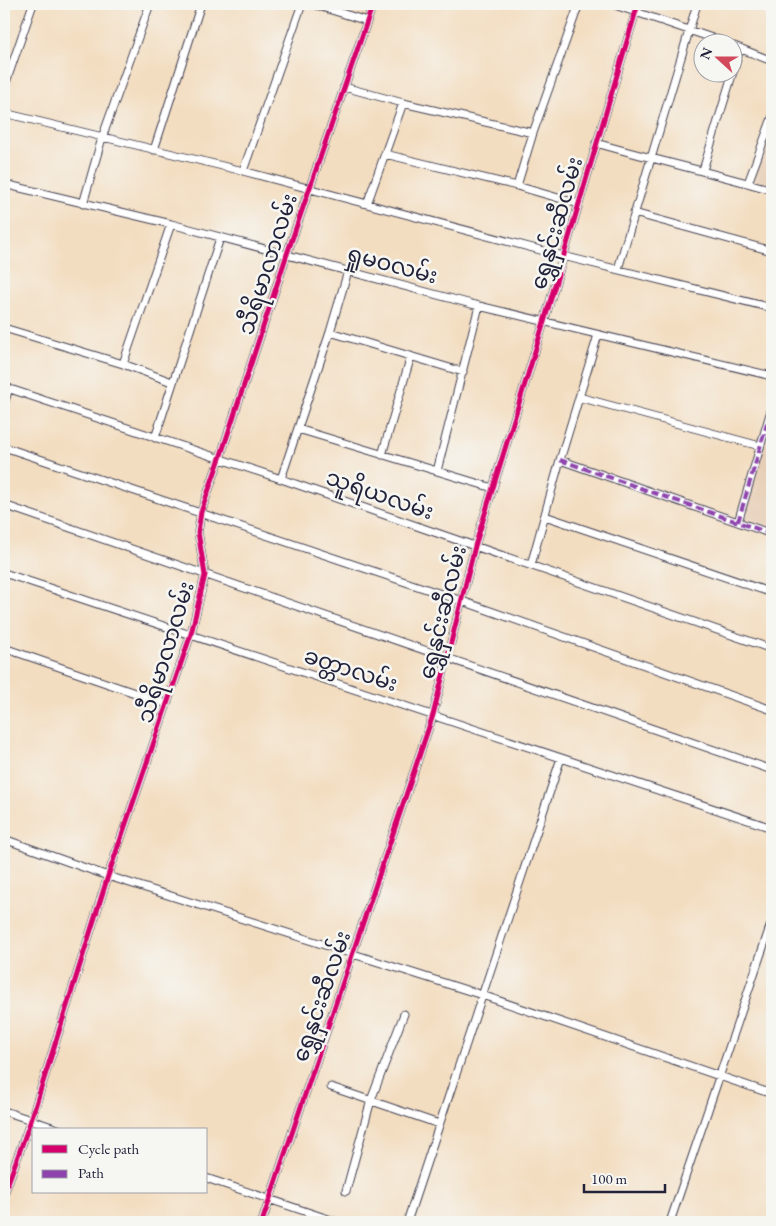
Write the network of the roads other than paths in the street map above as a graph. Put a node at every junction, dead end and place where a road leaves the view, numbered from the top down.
1 (33, 4) edge
2 (150, 4) edge
3 (201, 4) edge
4 (302, 4) edge
5 (312, 4) edge
6 (373, 4) edge
7 (579, 4) edge
8 (612, 4) edge
9 (638, 4) edge
10 (696, 4) edge
11 (635, 12) junction
12 (367, 21) junction
13 (688, 30) junction
14 (694, 32) edge
15 (744, 50) edge
16 (772, 60) edge
17 (730, 82) edge
18 (344, 87) junction
19 (4, 88) edge
20 (403, 103) junction
21 (4, 113) edge
22 (772, 118) edge
23 (534, 133) junction
24 (102, 138) junction
25 (596, 143) junction
26 (154, 150) junction
27 (385, 154) junction
28 (651, 158) junction
29 (703, 170) junction
30 (243, 171) junction
31 (748, 183) junction
32 (4, 184) edge
33 (517, 186) junction
34 (310, 188) junction
35 (772, 190) edge
36 (83, 204) junction
37 (368, 204) junction
38 (579, 204) junction
39 (634, 214) junction
40 (171, 224) junction
41 (220, 238) junction
42 (772, 251) edge
43 (287, 254) junction
44 (563, 256) junction
45 (618, 269) junction
46 (348, 271) junction
47 (479, 306) junction
48 (772, 308) edge
49 (544, 322) junction
50 (4, 328) edge
51 (330, 332) junction
52 (598, 335) junction
53 (411, 356) junction
54 (123, 364) junction
55 (463, 372) junction
56 (772, 376) edge
57 (172, 382) junction
58 (6, 387) edge
59 (579, 397) junction
60 (4, 404) edge
61 (772, 407) edge
62 (298, 430) junction
63 (155, 438) junction
64 (760, 446) junction
65 (4, 447) edge
66 (382, 455) junction
67 (220, 458) junction
68 (560, 460) junction
69 (437, 471) junction
70 (281, 479) junction
71 (493, 488) junction
72 (4, 504) edge
73 (201, 512) junction
74 (545, 516) junction
75 (738, 522) junction
76 (772, 534) edge
77 (475, 546) junction
78 (531, 565) junction
79 (4, 573) edge
80 (206, 575) junction
81 (772, 593) edge
82 (462, 600) junction
83 (191, 634) junction
84 (4, 648) edge
85 (772, 649) edge
86 (447, 658) junction
87 (167, 704) junction
88 (772, 710) edge
89 (433, 715) junction
90 (561, 758) junction
91 (772, 770) edge
92 (772, 828) edge
93 (4, 839) edge
94 (108, 876) junction
95 (772, 921) edge
96 (353, 952) junction
97 (482, 994) junction
98 (404, 1014) dead end
99 (720, 1076) junction
100 (331, 1087) dead end
101 (772, 1094) edge
102 (371, 1100) junction
103 (4, 1110) edge
104 (31, 1120) junction
105 (439, 1124) junction
106 (55, 1128) edge
107 (208, 1179) edge
108 (346, 1191) dead end
109 (4, 1194) edge
110 (269, 1199) junction
111 (262, 1222) edge
112 (337, 1222) edge
113 (407, 1222) edge
114 (670, 1222) edge

1 - 19 street
2 - 24 street
3 - 26 street
4 - 30 street
5 - 12 street
6 - 12 street, သီရိမာလာလမ်း
7 - 23 street
8 - 11 street
9 - 11 street, ရွှေနှင်းဆီလမ်း
10 - 13 street
11 - 13 street
11 - 25 street, ရွှေနှင်းဆီလမ်း
12 - 18 street, သီရိမာလာလမ်း
13 - 14 street
13 - 28 street
15 - 16 street
17 - 29 street
18 - 20 street
18 - 34 street, သီရိမာလာလမ်း
20 - 23 street
20 - 27 street
21 - 24 street
22 - 31 street
23 - 33 street
24 - 26 street
24 - 36 street
25 - 28 street
25 - 38 street, ရွှေနှင်းဆီလမ်း
26 - 30 street
27 - 33 street
27 - 37 street
28 - 29 street
28 - 39 street
29 - 31 street
30 - 34 street
31 - 35 street
32 - 36 street, ရှုမဝလမ်း
33 - 38 street
34 - 37 street
34 - 43 street, သီရိမာလာလမ်း
36 - 40 street, ရှုမဝလမ်း
37 - 44 street
38 - 44 street, ရွှေနှင်းဆီလမ်း
39 - 42 street
39 - 45 street
40 - 41 street, ရှုမဝလမ်း
40 - 54 street
41 - 43 street, ရှုမဝလမ်း
41 - 57 street
43 - 46 street, ရှုမဝလမ်း
43 - 67 street, သီရိမာလာလမ်း
44 - 45 street
44 - 49 street, ရွှေနှင်းဆီလမ်း
45 - 48 street
46 - 47 street, ရှုမဝလမ်း
46 - 51 street
47 - 49 street, ရှုမဝလမ်း
47 - 55 street
49 - 52 street, ရှုမဝလမ်း
49 - 71 street, ရွှေနှင်းဆီလမ်း
50 - 54 street
51 - 53 street
51 - 62 street
52 - 56 street, ရှုမဝလမ်း
52 - 59 street
53 - 55 street
53 - 66 street
54 - 57 street
55 - 69 street
57 - 63 street
58 - 60 street
58 - 63 street, သူရိယလမ်း
59 - 64 street
59 - 68 street
61 - 64 street
62 - 66 street
62 - 70 street
63 - 67 street, သူရိယလမ်း
64 - 75 street
65 - 73 street
66 - 69 street
67 - 70 street, သူရိယလမ်း
67 - 73 street, သီရိမာလာလမ်း
68 - 74 street
68 - 75 street
69 - 71 street
70 - 77 street, သူရိယလမ်း
71 - 77 street, ရွှေနှင်းဆီလမ်း
72 - 80 street
73 - 80 street, သီရိမာလာလမ်း
73 - 82 street
74 - 78 street
74 - 81 street
75 - 76 street
77 - 78 street, သူရိယလမ်း
77 - 82 street, ရွှေနှင်းဆီလမ်း
78 - 85 street, သူရိယလမ်း
79 - 83 street, ခတ္တာလမ်း
80 - 83 street, သီရိမာလာလမ်း
80 - 86 street
82 - 86 street, ရွှေနှင်းဆီလမ်း
82 - 88 street
83 - 87 street, သီရိမာလာလမ်း
83 - 89 street, ခတ္တာလမ်း
84 - 87 street
86 - 89 street, ရွှေနှင်းဆီလမ်း
86 - 91 street
87 - 94 street, သီရိမာလာလမ်း
89 - 90 street, ခတ္တာလမ်း
89 - 96 street, ရွှေနှင်းဆီလမ်း
90 - 92 street, ခတ္တာလမ်း
90 - 97 street
93 - 94 street
94 - 96 street
94 - 104 street, သီရိမာလာလမ်း
95 - 99 street
96 - 97 street
96 - 110 street, ရွှေနှင်းဆီလမ်း
97 - 99 street
97 - 105 street
98 - 102 street
99 - 101 street
99 - 114 street
100 - 102 street
102 - 105 street
102 - 108 street
103 - 104 street
104 - 106 street
104 - 109 street, သီရိမာလာလမ်း
105 - 113 street
107 - 110 street
110 - 111 street, ရွှေနှင်းဆီလမ်း
110 - 112 street

